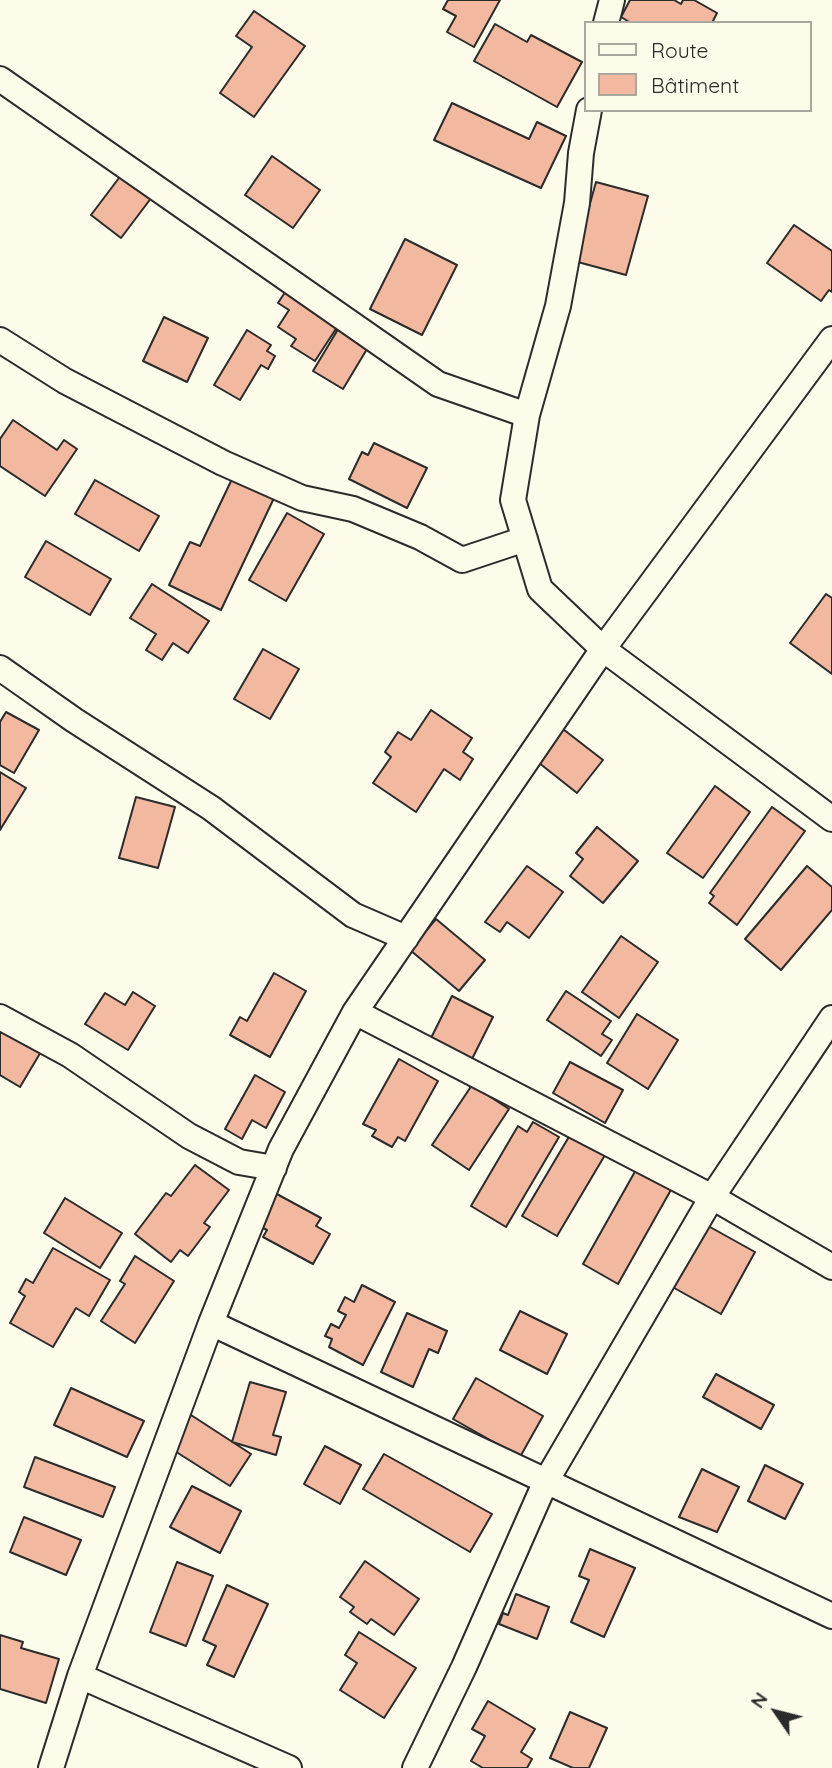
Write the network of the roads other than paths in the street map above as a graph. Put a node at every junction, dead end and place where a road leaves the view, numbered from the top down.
1 (612, 0) edge
2 (607, 21) edge
3 (0, 79) edge
4 (589, 112) edge
5 (832, 339) edge
6 (0, 340) edge
7 (527, 415) junction
8 (525, 539) junction
9 (603, 649) junction
10 (2, 674) edge
11 (832, 819) edge
12 (405, 938) junction
13 (355, 1012) junction
14 (0, 1017) edge
15 (832, 1018) edge
16 (274, 1168) junction
17 (712, 1197) junction
18 (832, 1266) edge
19 (211, 1323) junction
20 (545, 1483) junction
21 (832, 1616) edge
22 (80, 1676) junction
23 (51, 1768) edge
24 (289, 1768) edge
25 (415, 1768) edge

1 - 2 street
3 - 7 street
4 - 7 street
5 - 9 street
6 - 8 street
7 - 8 street
8 - 9 street
9 - 11 street
9 - 12 street
10 - 12 street
12 - 13 street
13 - 16 street
13 - 17 street
14 - 16 street
15 - 17 street
16 - 19 street
17 - 18 street
17 - 20 street
19 - 20 street
19 - 22 street
20 - 21 street
20 - 25 street
22 - 23 street
22 - 24 street

